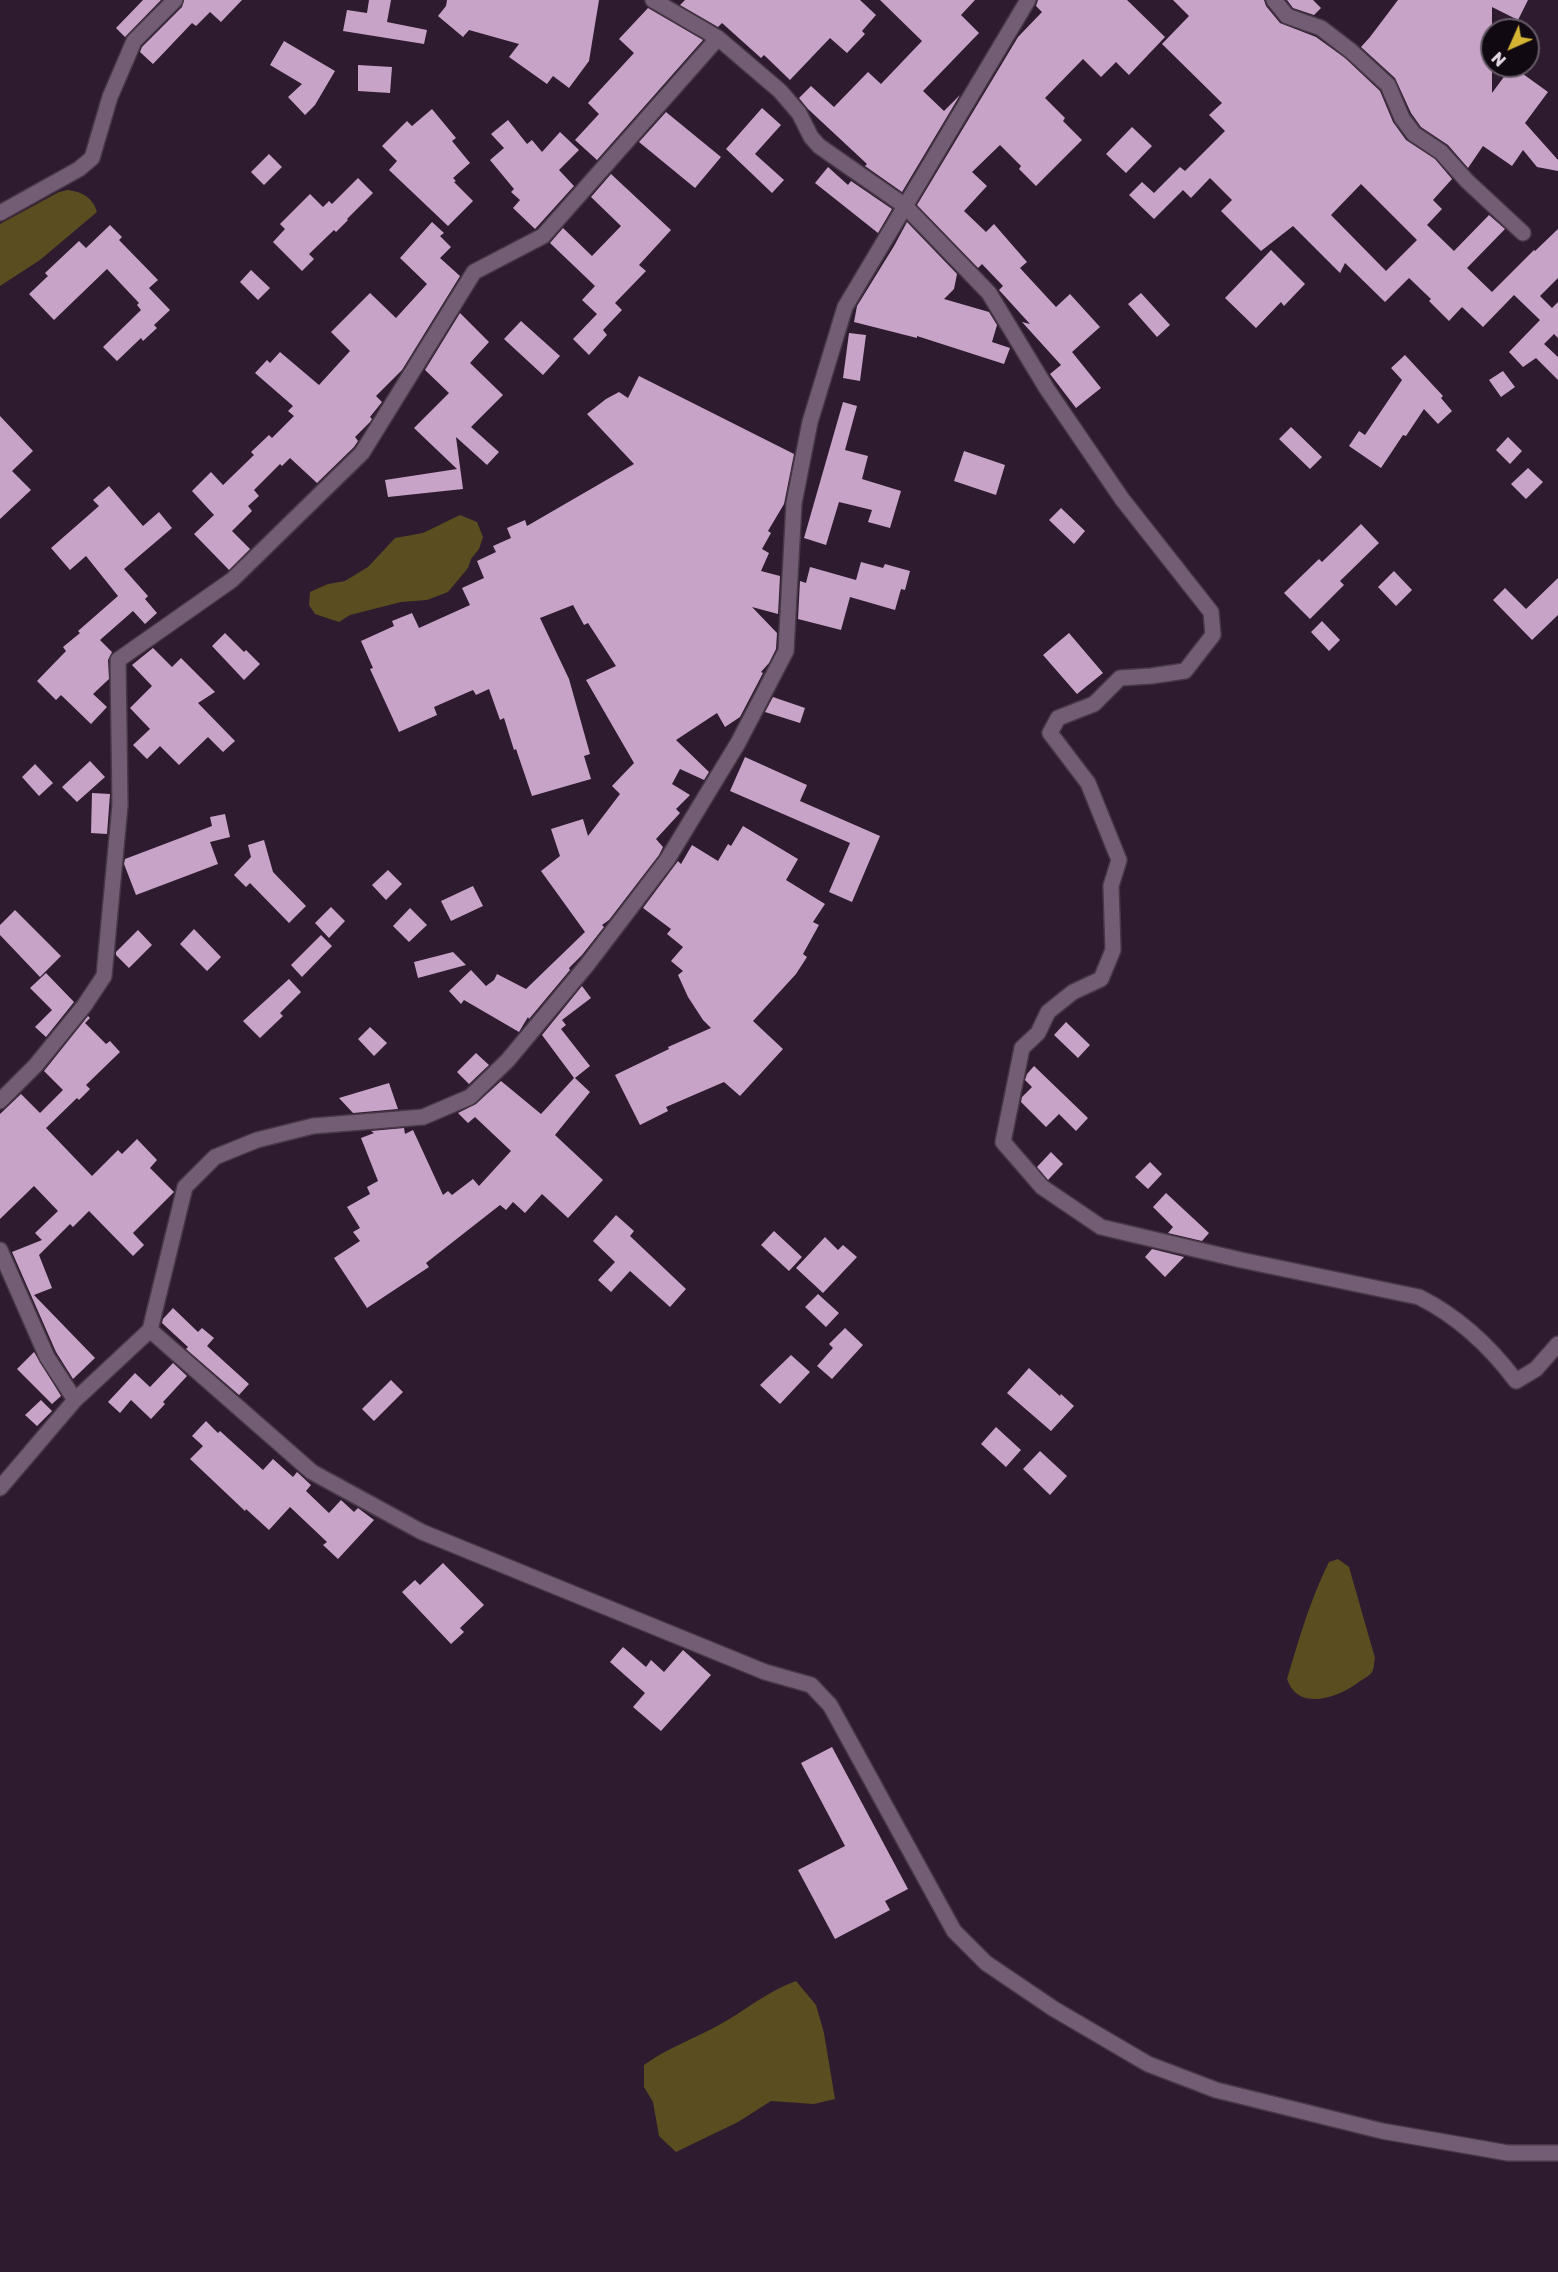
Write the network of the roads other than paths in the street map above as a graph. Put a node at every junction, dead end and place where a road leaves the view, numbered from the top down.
1 (175, 0) edge
2 (653, 0) edge
3 (1028, 0) edge
4 (1274, 0) edge
5 (718, 38) junction
6 (905, 206) junction
7 (0, 213) edge
8 (1523, 232) dead end
9 (0, 1101) edge
10 (0, 1250) edge
11 (150, 1330) junction
12 (1558, 1344) edge
13 (75, 1400) junction
14 (0, 1488) edge
15 (1558, 2153) edge

1 - 7 street
2 - 5 street
3 - 6 street
4 - 8 street
5 - 6 street
5 - 9 street
6 - 11 street
6 - 12 street
10 - 13 street
11 - 13 street
11 - 15 street
13 - 14 street

